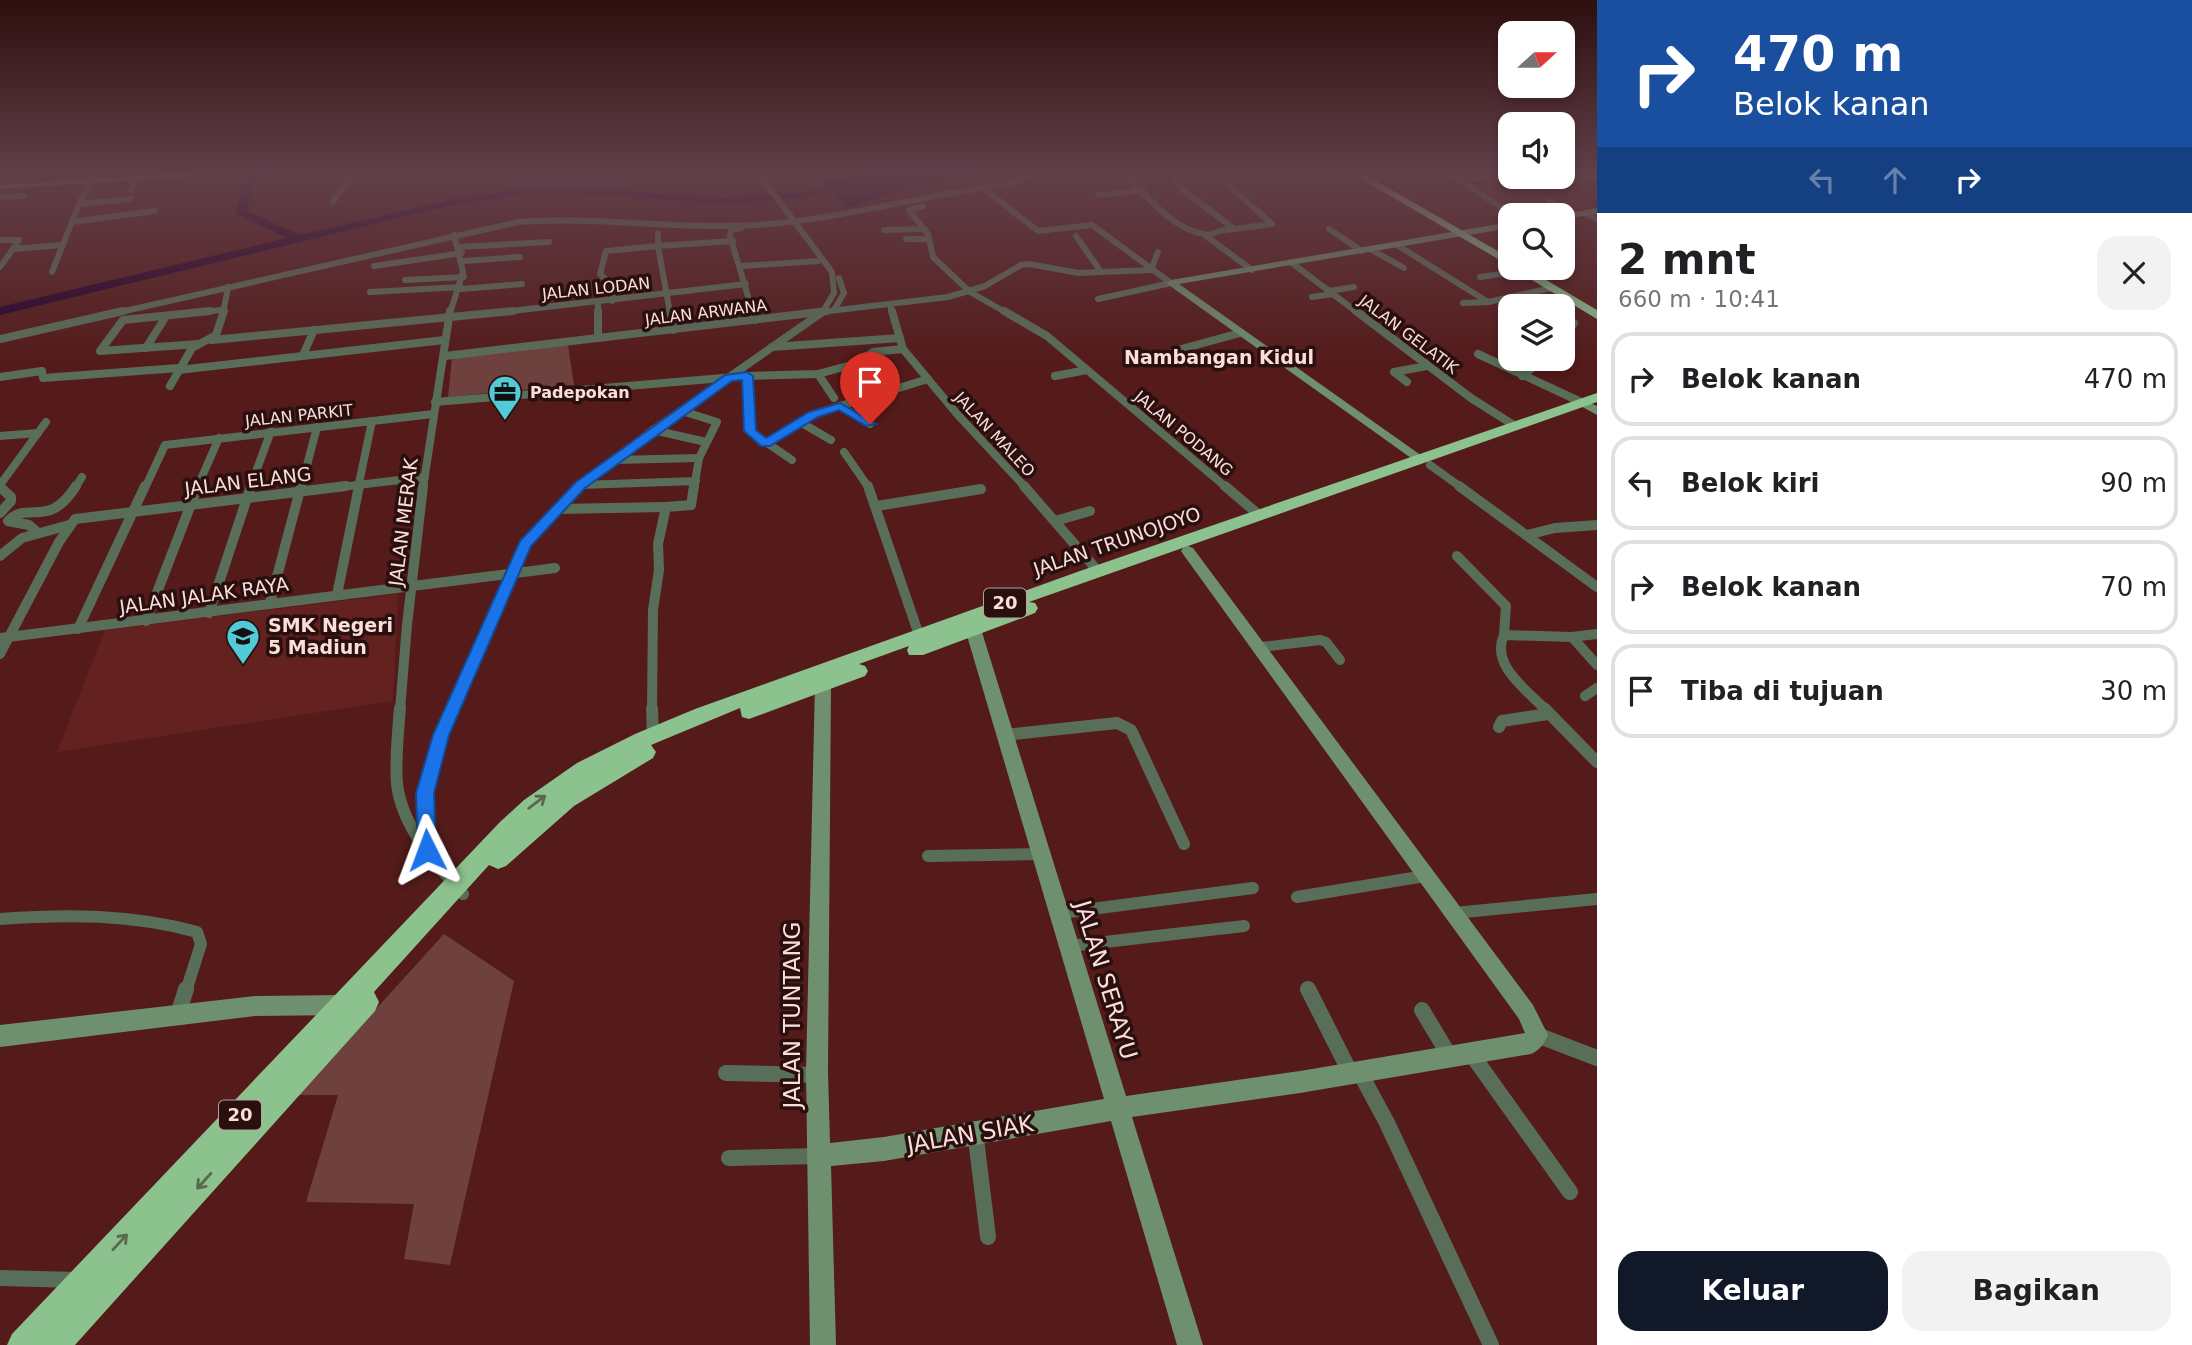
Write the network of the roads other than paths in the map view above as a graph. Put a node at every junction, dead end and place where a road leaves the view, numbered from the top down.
1 (1076, 236) dead end
2 (65, 237) edge
3 (446, 237) edge
4 (455, 237) edge
5 (658, 237) edge
6 (732, 237) edge
7 (804, 237) edge
8 (805, 237) edge
9 (807, 237) edge
10 (1110, 237) edge
11 (1209, 237) edge
12 (1342, 237) edge
13 (1442, 237) edge
14 (1470, 237) edge
15 (906, 239) dead end
16 (929, 239) joint
17 (0, 240) edge
18 (733, 242) junction
19 (62, 244) junction
20 (1397, 245) junction
21 (658, 246) junction
22 (13, 248) junction
23 (1366, 250) junction
24 (1158, 252) dead end
25 (541, 253) dead end
26 (1498, 253) edge
27 (461, 254) junction
28 (520, 257) dead end
29 (818, 261) junction
30 (1292, 263) junction
31 (374, 266) dead end
32 (741, 266) junction
33 (0, 267) edge
34 (1404, 268) dead end
35 (1151, 270) junction
36 (1252, 270) junction
37 (52, 272) dead end
38 (1101, 272) junction
39 (1498, 273) edge
40 (464, 277) junction
41 (1480, 277) dead end
42 (405, 280) dead end
43 (1538, 280) edge
44 (522, 284) dead end
45 (746, 284) junction
46 (1171, 284) junction
47 (228, 287) junction
48 (1354, 287) dead end
49 (461, 288) junction
50 (1551, 288) junction
51 (370, 292) dead end
52 (970, 292) junction
53 (1331, 292) junction
54 (666, 295) junction
55 (1312, 297) dead end
56 (1098, 299) dead end
57 (612, 301) junction
58 (1488, 302) junction
59 (598, 303) junction
60 (1463, 303) dead end
61 (890, 305) junction
62 (221, 310) junction
63 (834, 310) junction
64 (1595, 311) edge
65 (820, 312) junction
66 (166, 316) junction
67 (449, 317) junction
68 (755, 320) junction
69 (314, 330) junction
70 (673, 330) junction
71 (1240, 333) junction
72 (598, 338) junction
73 (900, 338) junction
74 (0, 340) edge
75 (212, 340) junction
76 (444, 340) junction
77 (198, 344) junction
78 (772, 347) junction
79 (146, 348) junction
80 (903, 349) junction
81 (1174, 351) dead end
82 (1478, 354) dead end
83 (303, 355) junction
84 (445, 356) junction
85 (1427, 366) junction
86 (179, 369) junction
87 (1087, 369) junction
88 (1528, 371) edge
89 (818, 374) junction
90 (747, 376) junction
91 (1055, 376) dead end
92 (1522, 376) junction
93 (0, 377) edge
94 (729, 378) junction
95 (928, 379) junction
96 (1407, 382) dead end
97 (170, 386) dead end
98 (834, 398) dead end
99 (435, 402) junction
100 (1593, 405) edge
101 (840, 406) junction
102 (681, 411) junction
103 (433, 414) junction
104 (372, 421) junction
105 (46, 422) dead end
106 (800, 422) junction
107 (870, 424) dead end
108 (1512, 424) junction
109 (317, 427) junction
110 (653, 430) junction
111 (271, 431) junction
112 (38, 433) junction
113 (0, 436) edge
114 (219, 438) junction
115 (831, 440) dead end
116 (706, 442) junction
117 (765, 443) junction
118 (844, 452) dead end
119 (699, 458) junction
120 (613, 460) junction
121 (792, 460) dead end
122 (1424, 462) junction
123 (82, 477) dead end
124 (425, 477) junction
125 (696, 481) junction
126 (580, 485) junction
127 (0, 486) edge
128 (360, 486) junction
129 (981, 489) dead end
130 (300, 493) junction
131 (245, 499) junction
132 (191, 506) junction
133 (877, 506) junction
134 (666, 507) junction
135 (556, 509) junction
136 (1090, 511) dead end
137 (0, 513) edge
138 (133, 513) junction
139 (1259, 515) junction
140 (8, 521) junction
141 (1055, 521) junction
142 (72, 522) junction
143 (1597, 525) edge
144 (0, 528) edge
145 (37, 532) junction
146 (1527, 535) junction
147 (1188, 551) junction
148 (0, 556) edge
149 (1457, 556) dead end
150 (555, 568) dead end
151 (1097, 570) junction
152 (512, 573) junction
153 (412, 586) junction
154 (1597, 587) edge
155 (337, 595) junction
156 (270, 603) junction
157 (209, 613) junction
158 (146, 621) junction
159 (78, 629) junction
160 (973, 629) junction
161 (919, 635) junction
162 (1504, 635) junction
163 (1597, 635) edge
164 (5, 637) edge
165 (1572, 637) junction
166 (1261, 647) junction
167 (899, 649) junction
168 (0, 654) edge
169 (1340, 660) dead end
170 (1597, 665) edge
171 (823, 684) junction
172 (1597, 688) edge
173 (1585, 696) dead end
174 (1548, 714) junction
175 (1499, 727) dead end
176 (1005, 734) junction
177 (653, 735) junction
178 (1597, 762) edge
179 (1184, 844) dead end
180 (427, 850) junction
181 (1042, 854) junction
182 (928, 856) dead end
183 (1425, 876) junction
184 (1253, 888) dead end
185 (459, 889) junction
186 (1297, 897) dead end
187 (1597, 898) edge
188 (1061, 913) junction
189 (1454, 913) junction
190 (0, 919) edge
191 (1244, 926) dead end
192 (1070, 946) junction
193 (1308, 989) dead end
194 (345, 1005) junction
195 (1422, 1010) dead end
196 (178, 1015) junction
197 (1537, 1035) junction
198 (1, 1038) edge
199 (1470, 1051) junction
200 (1449, 1055) junction
201 (1597, 1058) edge
202 (1354, 1071) junction
203 (726, 1073) dead end
204 (817, 1075) junction
205 (1119, 1109) junction
206 (975, 1131) junction
207 (820, 1156) junction
208 (729, 1158) dead end
209 (1570, 1192) dead end
210 (988, 1237) dead end
211 (0, 1278) edge
212 (85, 1280) junction
213 (23, 1345) edge
214 (54, 1345) edge
215 (823, 1345) edge
216 (1190, 1345) edge
217 (1491, 1345) edge

1 - 38 street
2 - 19 street
3 - 47 street
4 - 27 street
5 - 21 street
6 - 18 street
7 - 29 street
8 - 65 street
9 - 63 street
10 - 35 street
11 - 36 street
12 - 23 street
13 - 20 street
14 - 26 highway
15 - 16 street
16 - 52 street, JALAN PODANG
17 - 22 street
18 - 21 street
18 - 32 street
19 - 22 street
19 - 37 street
20 - 23 street
20 - 58 street
21 - 54 street
21 - 57 street
22 - 33 street
23 - 30 street
23 - 34 street
24 - 35 street
25 - 27 street
27 - 28 street
27 - 31 street
27 - 40 street, JALAN MERAK
29 - 32 street
29 - 65 street
30 - 36 street
30 - 53 street, JALAN GELATIK
32 - 45 street
35 - 38 street, JALAN ARWANA
35 - 46 street
36 - 46 street
38 - 52 street, JALAN ARWANA
39 - 41 street
40 - 42 street
40 - 49 street, JALAN MERAK
43 - 50 highway
44 - 49 street
45 - 54 street, JALAN LODAN
45 - 68 street
46 - 56 street
46 - 71 street
47 - 62 street
47 - 74 street
48 - 53 street
49 - 51 street
49 - 67 street, JALAN MERAK
50 - 58 street
50 - 64 highway
52 - 61 street, JALAN ARWANA
52 - 87 street, JALAN PODANG
53 - 55 street
53 - 85 street, JALAN GELATIK
54 - 57 street, JALAN LODAN
54 - 70 street
57 - 59 street, JALAN LODAN
58 - 60 street
59 - 67 street, JALAN LODAN
59 - 72 street
61 - 63 street, JALAN ARWANA
61 - 73 street, JALAN MALEO
62 - 66 street
62 - 75 street
63 - 65 street, JALAN ARWANA
65 - 68 street, JALAN ARWANA
65 - 78 street
66 - 79 street
66 - 79 street, JALAN LODAN
67 - 69 street, JALAN LODAN
67 - 76 street, JALAN MERAK
68 - 70 street, JALAN ARWANA
69 - 75 street, JALAN LODAN
69 - 83 street
70 - 72 street, JALAN ARWANA
71 - 81 street
71 - 122 street
72 - 84 street, JALAN ARWANA
73 - 78 street
73 - 80 street, JALAN MALEO
75 - 77 street, JALAN LODAN
76 - 83 street
76 - 84 street, JALAN MERAK
77 - 79 street, JALAN LODAN
77 - 86 street
78 - 94 street
80 - 89 street
80 - 95 street, JALAN MALEO
82 - 92 street
83 - 86 street
84 - 99 street, JALAN MERAK
85 - 96 street
85 - 108 street, JALAN GELATIK
86 - 93 street
86 - 97 street
87 - 91 street
87 - 139 street, JALAN PODANG
88 - 92 street
89 - 90 street
89 - 98 street
90 - 94 street
90 - 117 street
92 - 100 street
94 - 99 street
94 - 102 street
95 - 101 street
95 - 141 street, JALAN MALEO
99 - 103 street, JALAN MERAK
100 - 108 highway, JALAN TRUNOJOYO / 20
100 - 122 highway, JALAN TRUNOJOYO / 20
101 - 106 street
101 - 107 street
102 - 110 street
102 - 116 street
103 - 104 street, JALAN PARKIT
103 - 124 street, JALAN MERAK
104 - 109 street, JALAN PARKIT
104 - 128 street
105 - 112 street
106 - 115 street
106 - 117 street
108 - 122 highway, JALAN TRUNOJOYO / 20
109 - 111 street, JALAN PARKIT
109 - 130 street
110 - 116 street
110 - 120 street
111 - 114 street, JALAN PARKIT
111 - 131 street
112 - 113 street
112 - 127 street
114 - 132 street
114 - 138 street, JALAN PARKIT
116 - 119 street
117 - 121 street
118 - 133 street
119 - 120 street
119 - 125 street
120 - 126 street
122 - 139 highway, JALAN TRUNOJOYO / 20
122 - 146 street
122 - 147 highway, JALAN TRUNOJOYO / 20
123 - 140 street
124 - 128 street, JALAN ELANG
124 - 153 street, JALAN MERAK
125 - 126 street
125 - 134 street
126 - 135 street
127 - 137 street
128 - 130 street, JALAN ELANG
128 - 155 street
129 - 133 street
130 - 131 street, JALAN ELANG
130 - 156 street
131 - 132 street, JALAN ELANG
131 - 157 street
132 - 138 street, JALAN ELANG
132 - 158 street
133 - 161 street
134 - 135 street
134 - 177 street
135 - 152 street
136 - 141 street
138 - 142 street, JALAN ELANG
138 - 159 street
139 - 151 highway, JALAN TRUNOJOYO / 20
140 - 144 street
140 - 145 street
141 - 151 street, JALAN MALEO
142 - 145 street, JALAN ELANG
142 - 164 street
143 - 146 street
145 - 148 street, JALAN ELANG
146 - 154 street
147 - 160 highway, JALAN TRUNOJOYO / 20
147 - 166 street
149 - 162 street
150 - 152 street, JALAN JALAK RAYA
151 - 161 highway, JALAN TRUNOJOYO / 20
152 - 153 street, JALAN JALAK RAYA
152 - 180 street
153 - 155 street, JALAN JALAK RAYA
153 - 180 street, JALAN MERAK
155 - 156 street, JALAN JALAK RAYA
156 - 157 street, JALAN JALAK RAYA
157 - 158 street, JALAN JALAK RAYA
158 - 159 street, JALAN JALAK RAYA
159 - 164 street, JALAN JALAK RAYA
160 - 167 highway, JALAN TRUNOJOYO / 20
160 - 176 street, JALAN SERAYU
161 - 167 highway, JALAN TRUNOJOYO / 20
162 - 165 street
162 - 174 street
163 - 165 street
164 - 168 street
165 - 170 street
166 - 169 street
166 - 183 street
167 - 171 highway, JALAN TRUNOJOYO / 20
167 - 177 highway, JALAN TRUNOJOYO / 20
171 - 185 highway, JALAN TRUNOJOYO / 20
171 - 204 street, JALAN TUNTANG
172 - 173 street
174 - 175 street
174 - 178 street
176 - 179 street
176 - 181 street, JALAN SERAYU
185 -> 177 highway, JALAN TRUNOJOYO / 20
180 - 185 street, JALAN MERAK
181 - 182 street
181 - 188 street, JALAN SERAYU
183 - 186 street
183 - 189 street
184 - 188 street
185 - 194 highway, 20
185 -> 214 highway, 20
187 - 189 street
188 - 192 street, JALAN SERAYU
189 - 197 street
190 - 196 street
191 - 192 street
192 - 205 street, JALAN SERAYU
193 - 202 street
194 - 196 street
212 -> 194 highway, 20
195 - 200 street
196 - 198 street
197 - 199 street, JALAN SIAK
197 - 201 street
199 - 200 street, JALAN SIAK
199 - 209 street
200 - 202 street, JALAN SIAK
202 - 205 street, JALAN SIAK
202 - 217 street
203 - 204 street
204 - 207 street, JALAN TUNTANG
205 - 206 street, JALAN SIAK
205 - 216 street, JALAN SERAYU
206 - 207 street, JALAN SIAK
206 - 210 street
207 - 208 street
207 - 215 street, JALAN TUNTANG
211 - 212 street
212 - 213 highway, 20

